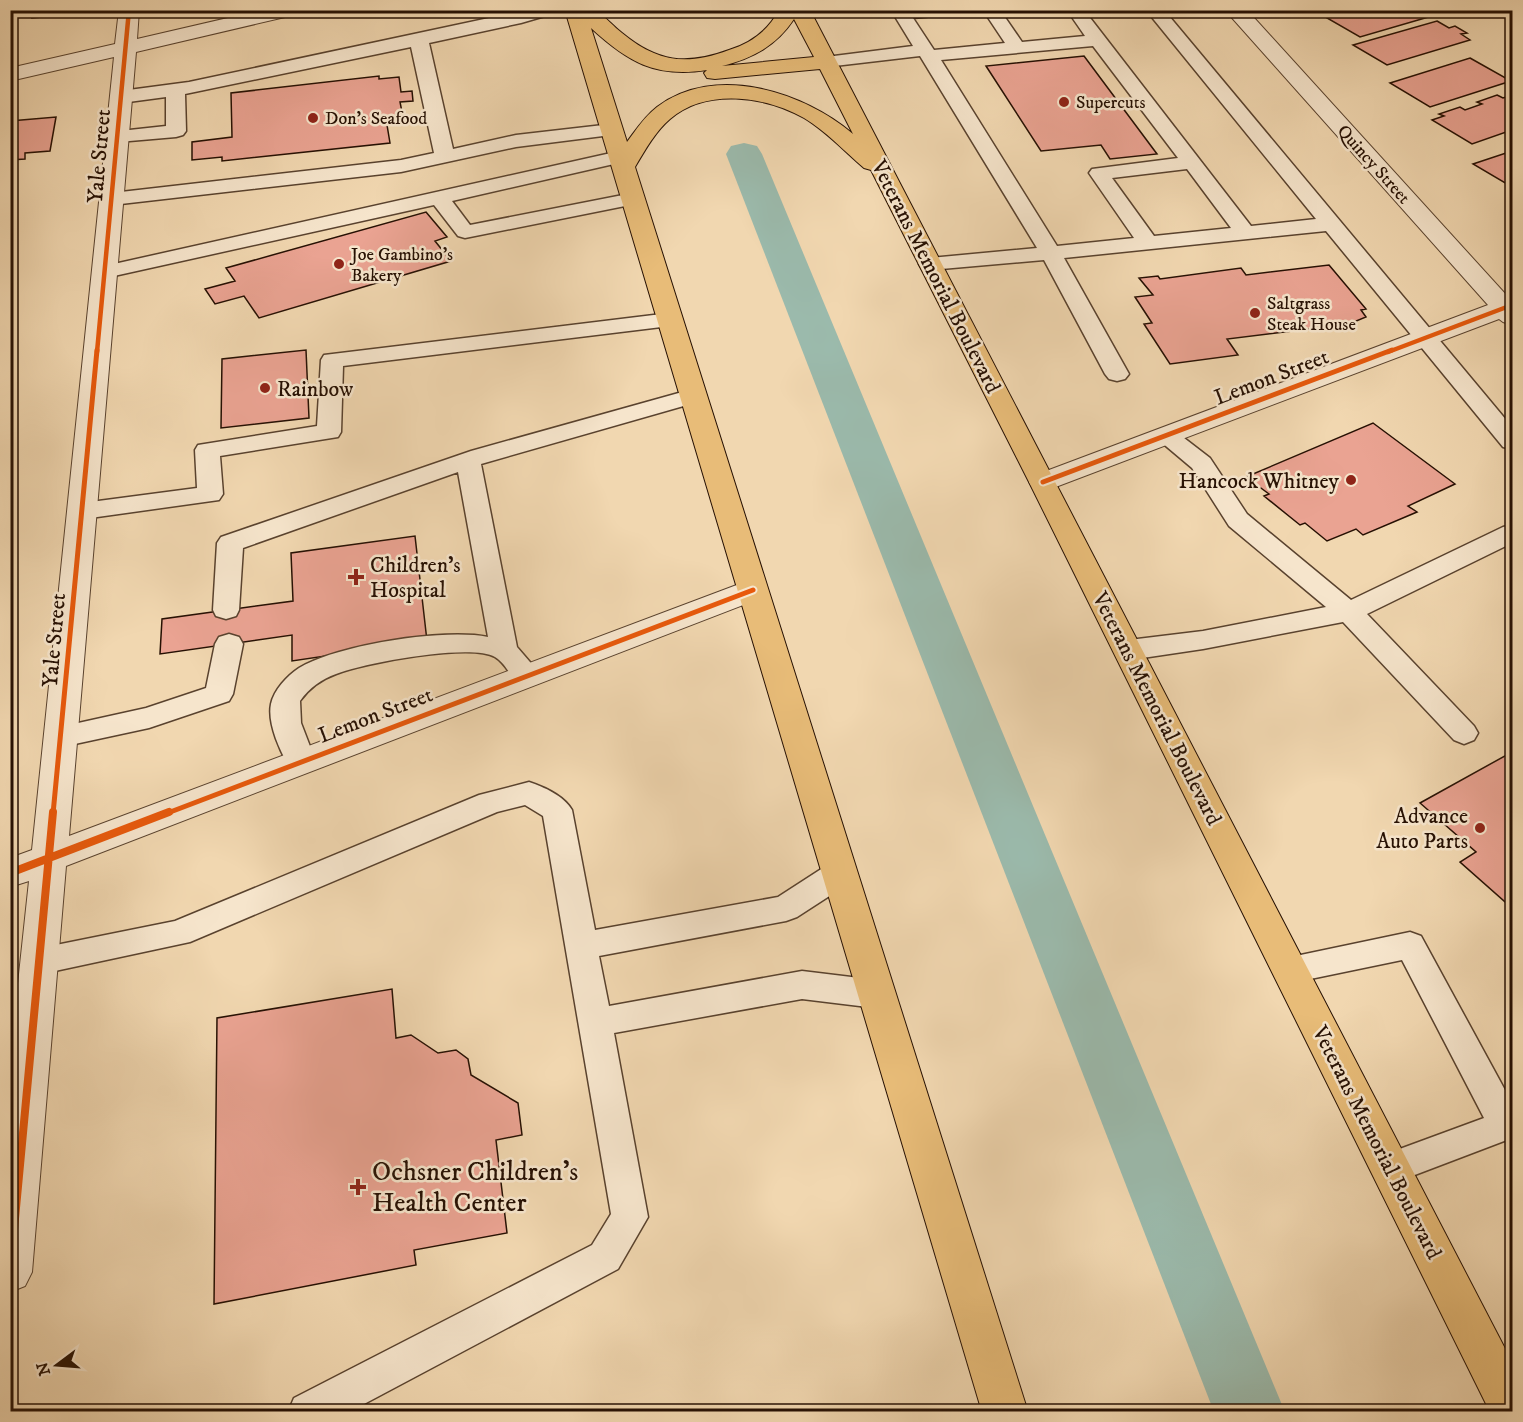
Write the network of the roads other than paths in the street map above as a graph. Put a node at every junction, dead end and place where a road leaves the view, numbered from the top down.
1 (129, 10) edge
2 (291, 10) edge
3 (546, 10) edge
4 (575, 10) edge
5 (583, 10) edge
6 (789, 10) edge
7 (800, 10) edge
8 (944, 10) edge
9 (991, 10) edge
10 (1075, 10) edge
11 (1154, 10) edge
12 (1235, 10) edge
13 (900, 12) edge
14 (419, 40) junction
15 (1097, 40) junction
16 (1017, 48) junction
17 (126, 49) junction
18 (927, 53) junction
19 (826, 62) junction
20 (678, 68) junction
21 (10, 75) edge
22 (175, 90) junction
23 (121, 97) junction
24 (118, 136) junction
25 (619, 151) junction
26 (445, 156) junction
27 (1191, 163) junction
28 (883, 172) junction
29 (439, 197) junction
30 (112, 199) junction
31 (633, 199) junction
32 (1330, 224) junction
33 (1245, 232) junction
34 (1148, 243) junction
35 (1051, 253) junction
36 (930, 264) junction
37 (105, 272) junction
38 (1510, 310) edge
39 (670, 320) junction
40 (1424, 337) junction
41 (1118, 374) dead end
42 (693, 396) junction
43 (1166, 436) junction
44 (1512, 442) edge
45 (468, 460) junction
46 (1043, 482) junction
47 (83, 511) junction
48 (1512, 533) edge
49 (753, 590) junction
50 (226, 610) dead end
51 (1348, 612) junction
52 (229, 644) dead end
53 (504, 650) junction
54 (1129, 650) junction
55 (528, 676) junction
56 (1464, 733) dead end
57 (61, 736) junction
58 (301, 762) junction
59 (50, 857) junction
60 (10, 873) edge
61 (840, 873) junction
62 (581, 946) junction
63 (40, 961) junction
64 (1291, 970) junction
65 (876, 994) junction
66 (595, 1022) junction
67 (1510, 1128) edge
68 (1391, 1168) junction
69 (10, 1272) edge
70 (1512, 1408) edge
71 (308, 1412) edge
72 (1005, 1412) edge

1 - 17 street, Yale Street
2 - 17 street
3 - 14 lane
4 - 25 main road
5 - 20 main road
6 - 20 main road
7 - 19 main road, Veterans Memorial Boulevard
8 - 13 lane
9 - 16 lane
10 - 15 lane
11 - 32 lane
12 - 38 street, Quincy Street
13 - 18 lane
14 - 22 lane
14 - 26 lane
15 - 16 lane
15 - 27 lane
16 - 18 lane
17 - 21 street
17 - 23 street, Yale Street
18 - 19 lane
18 - 35 lane
19 - 20 main road
19 - 28 main road, Veterans Memorial Boulevard
22 - 23 lane
22 - 24 lane
23 - 24 street, Yale Street
24 - 30 street, Yale Street
25 - 26 lane
25 - 28 main road
25 - 29 lane
25 - 31 main road
26 - 30 lane
27 - 33 lane
27 - 34 lane
28 - 36 main road, Veterans Memorial Boulevard
29 - 31 lane
29 - 37 lane
30 - 37 street, Yale Street
31 - 39 main road
32 - 33 lane
32 - 40 lane
33 - 34 lane
34 - 35 lane
35 - 36 lane
35 - 41 lane
36 - 46 main road, Veterans Memorial Boulevard
37 - 47 street, Yale Street
38 - 40 street, Lemon Street
39 - 42 main road
39 - 47 lane
40 - 43 street, Lemon Street
40 - 44 lane
42 - 45 lane
42 - 49 main road
43 - 46 street, Lemon Street
43 - 51 lane
45 - 50 lane
45 - 53 lane
46 - 54 main road, Veterans Memorial Boulevard
47 - 57 street, Yale Street
48 - 51 lane
49 - 55 street, Lemon Street
49 - 61 main road
51 - 54 lane
51 - 56 lane
52 - 57 lane
53 - 55 lane
53 - 58 lane
54 - 64 main road, Veterans Memorial Boulevard
55 - 58 street, Lemon Street
57 - 59 street, Yale Street
58 - 59 street, Lemon Street
59 - 60 street, Lemon Street
59 - 63 street, Yale Street
61 - 62 lane
61 - 65 main road
62 - 63 lane
62 - 66 lane
63 - 69 street, Yale Street
64 - 67 lane
64 - 68 main road, Veterans Memorial Boulevard
65 - 66 lane
65 - 72 main road
66 - 71 lane
67 - 68 lane
68 - 70 main road, Veterans Memorial Boulevard

